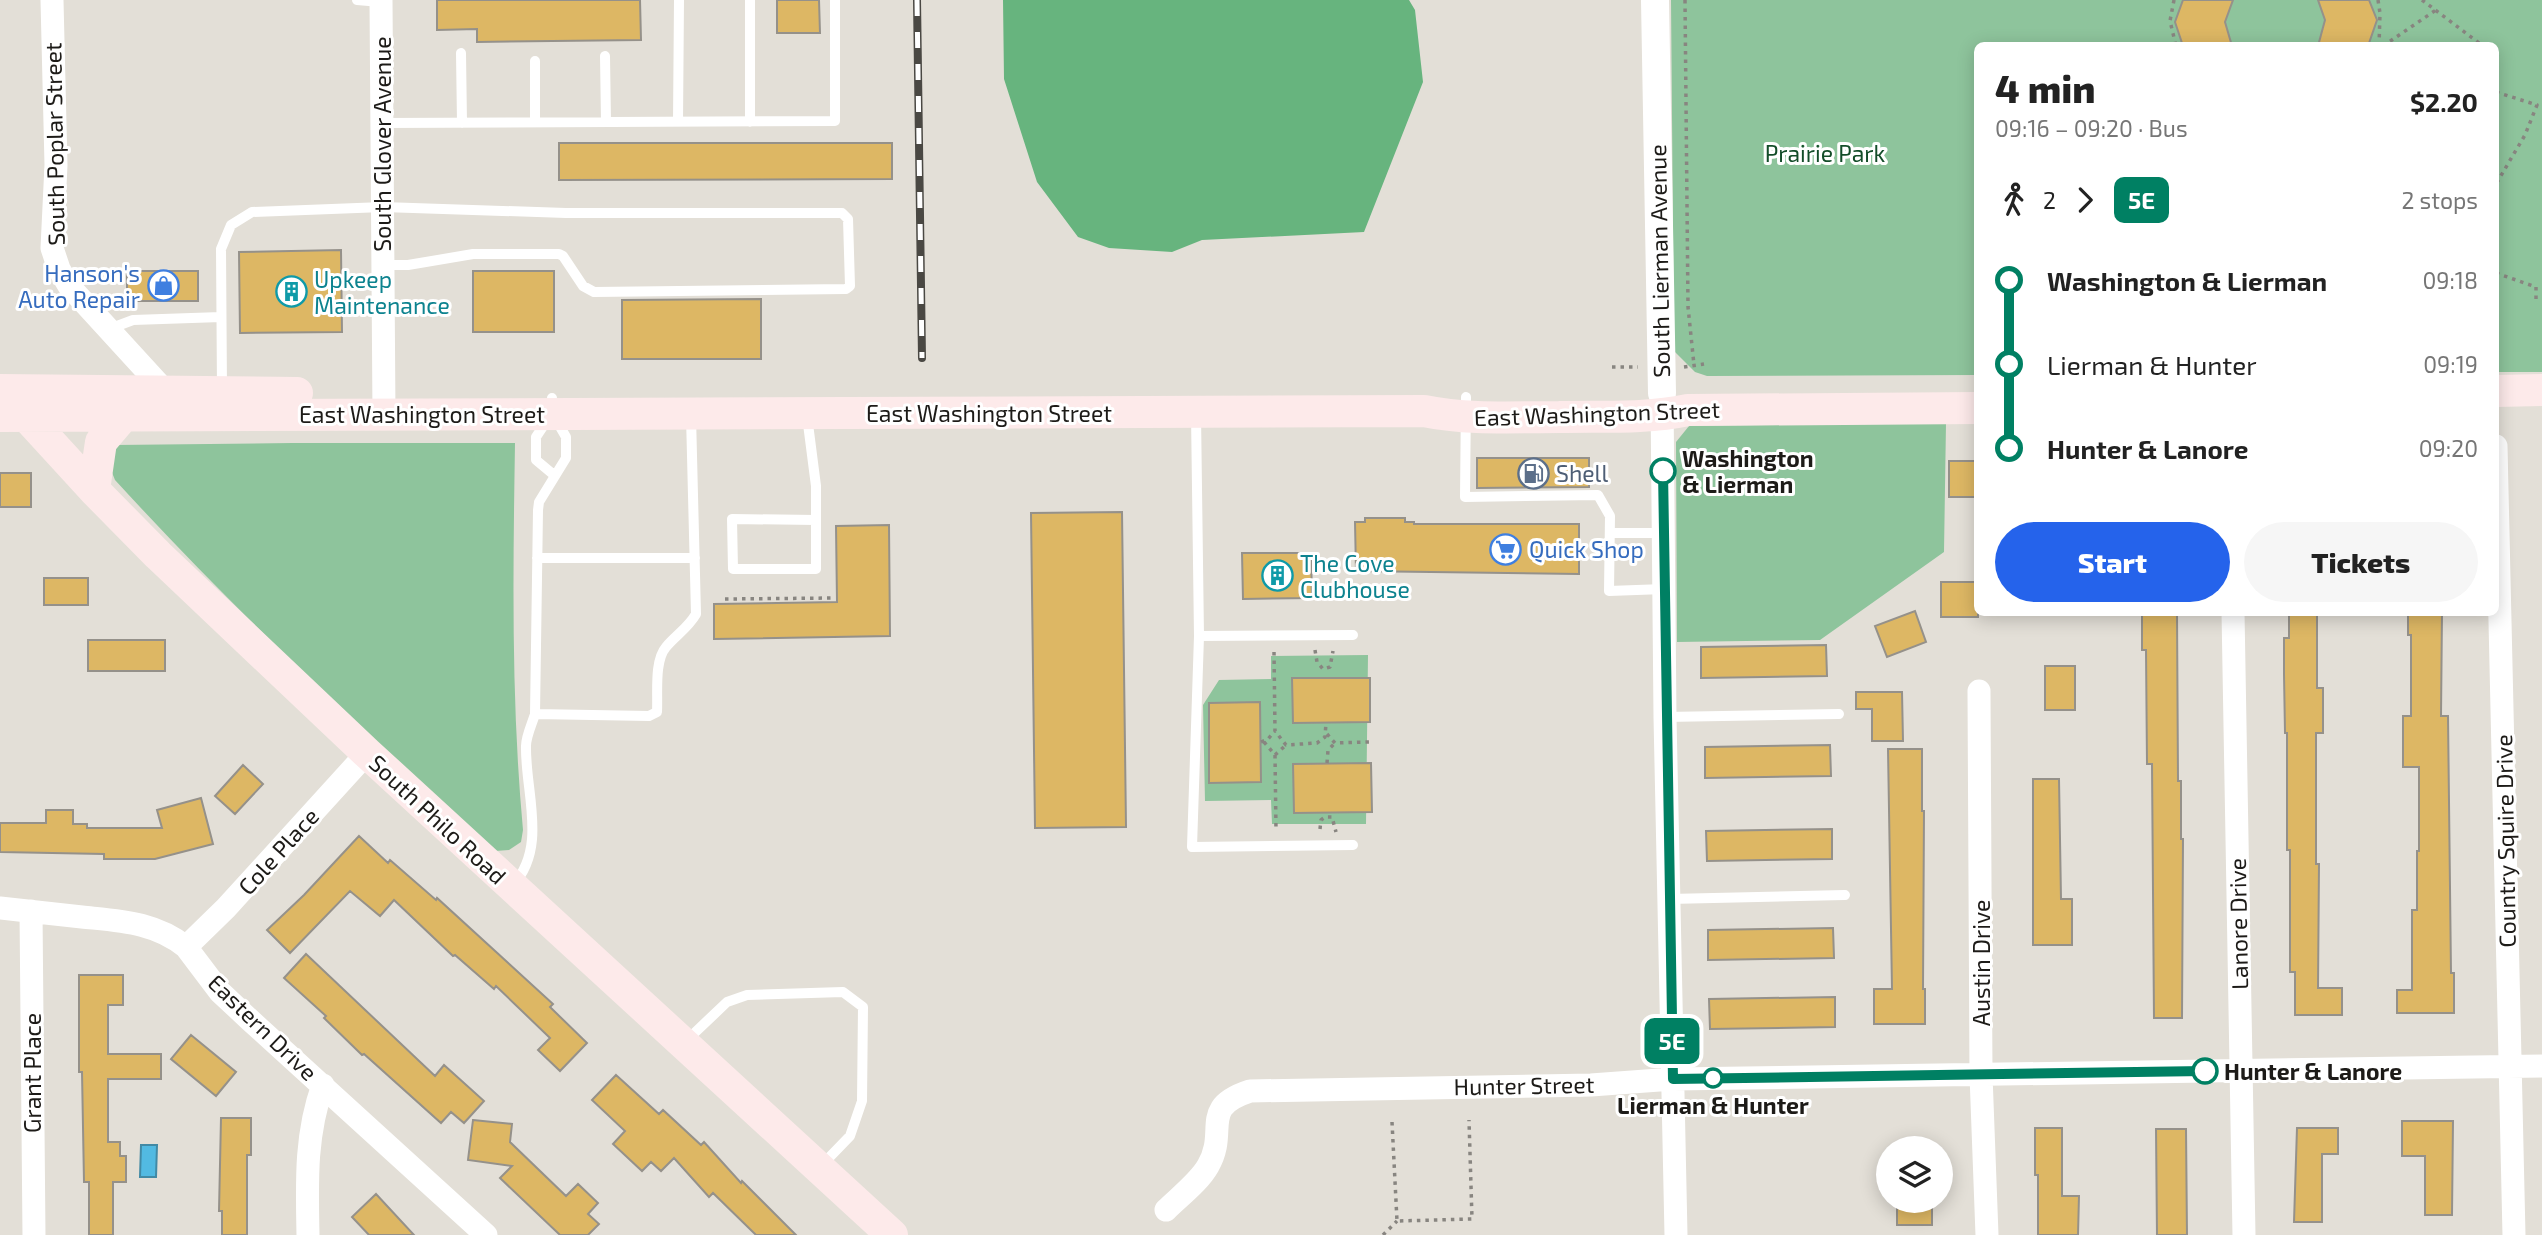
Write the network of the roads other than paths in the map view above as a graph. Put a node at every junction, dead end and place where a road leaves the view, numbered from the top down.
1 (52, 0) edge
2 (357, 0) edge
3 (679, 0) edge
4 (750, 0) edge
5 (835, 0) edge
6 (1655, 0) edge
7 (381, 1) edge
8 (461, 53) dead end
9 (605, 56) dead end
10 (535, 61) dead end
11 (535, 122) junction
12 (606, 122) junction
13 (678, 122) junction
14 (750, 122) junction
15 (382, 123) junction
16 (462, 123) junction
17 (383, 207) junction
18 (383, 265) junction
19 (221, 317) junction
20 (109, 329) junction
21 (2542, 390) edge
22 (2499, 391) edge
23 (222, 393) junction
24 (1974, 393) edge
25 (6, 400) edge
26 (167, 404) junction
27 (1662, 404) junction
28 (552, 405) junction
29 (1196, 405) junction
30 (2499, 405) edge
31 (2542, 405) edge
32 (384, 406) junction
33 (691, 406) junction
34 (806, 406) junction
35 (1466, 407) junction
36 (1974, 408) edge
37 (124, 415) junction
38 (554, 475) junction
39 (94, 490) junction
40 (816, 520) junction
41 (1610, 533) junction
42 (1664, 533) junction
43 (2499, 546) edge
44 (537, 558) junction
45 (695, 558) junction
46 (1664, 590) junction
47 (2233, 616) edge
48 (1353, 635) dead end
49 (1199, 636) junction
50 (1979, 691) dead end
51 (535, 714) junction
52 (1839, 714) dead end
53 (1665, 717) junction
54 (367, 753) junction
55 (1353, 845) dead end
56 (511, 887) junction
57 (1845, 895) dead end
58 (1669, 899) junction
59 (0, 908) edge
60 (31, 911) junction
61 (186, 947) junction
62 (683, 1044) junction
63 (2542, 1066) edge
64 (2509, 1067) junction
65 (2240, 1071) junction
66 (1981, 1075) junction
67 (1673, 1079) junction
68 (323, 1085) junction
69 (819, 1168) junction
70 (1166, 1210) dead end
71 (34, 1235) edge
72 (308, 1235) edge
73 (486, 1235) edge
74 (892, 1235) edge
75 (1676, 1235) edge
76 (1987, 1235) edge
77 (2244, 1235) edge
78 (2514, 1235) edge

1 - 20 street, South Poplar Street
2 - 7 lane
3 - 13 lane
4 - 14 lane
5 - 14 lane
6 - 27 street, South Lierman Avenue
7 - 15 street, South Glover Avenue
8 - 16 lane
9 - 12 lane
10 - 11 lane
11 - 12 lane
11 - 16 lane
12 - 13 lane
13 - 14 lane
15 - 16 lane
15 - 17 street, South Glover Avenue
17 - 18 street, South Glover Avenue
17 - 18 lane
17 - 19 lane
18 - 32 street, South Glover Avenue
19 - 20 lane
19 - 23 lane
20 - 26 street, South Poplar Street
21 - 22 main road
23 - 26 main road, East Washington Street
23 - 32 main road, East Washington Street
24 - 27 main road, East Washington Street
25 - 26 main road, East Washington Street
25 - 37 main road, East Washington Street
25 - 39 main road, South Philo Road
26 - 32 main road, East Washington Street
26 - 37 main road, East Washington Street
27 - 35 main road, East Washington Street
27 - 36 main road, East Washington Street
27 - 42 street, South Lierman Avenue
28 - 32 main road, East Washington Street
28 - 33 main road, East Washington Street
28 - 38 lane
28 - 38 lane
29 - 34 main road, East Washington Street
29 - 35 main road, East Washington Street
29 - 49 lane
30 - 31 main road
33 - 34 main road, East Washington Street
33 - 45 lane
34 - 40 lane
35 - 41 lane
37 - 39 main road
38 - 44 lane
39 - 54 main road, South Philo Road
40 - 40 lane
41 - 42 lane
41 - 46 lane
42 - 46 street, South Lierman Avenue
43 - 64 street, Country Squire Drive
44 - 45 lane
44 - 51 lane
45 - 51 lane
46 - 53 street, South Lierman Avenue
47 - 65 street, Lanore Drive
48 - 49 lane
49 - 55 lane
50 - 66 street, Austin Drive
51 - 56 lane
52 - 53 lane
53 - 58 street, South Lierman Avenue
54 - 56 main road, South Philo Road
54 - 61 street, Cole Place
56 - 62 main road, South Philo Road
57 - 58 lane
58 - 67 street, South Lierman Avenue
59 - 60 street, Eastern Drive
60 - 61 street, Eastern Drive
60 - 71 street, Grant Place
61 - 68 street, Eastern Drive
62 - 69 main road, South Philo Road
62 - 69 lane
63 - 64 street, Hunter Street
64 - 65 street, Hunter Street
64 - 78 street, Country Squire Drive
65 - 66 street, Hunter Street
65 - 77 street, Lanore Drive
66 - 67 street, Hunter Street
66 - 76 street, Austin Drive
67 - 70 street, Hunter Street
67 - 75 street, South Lierman Avenue
68 - 72 street
68 - 73 street, Eastern Drive
69 - 74 main road, South Philo Road

